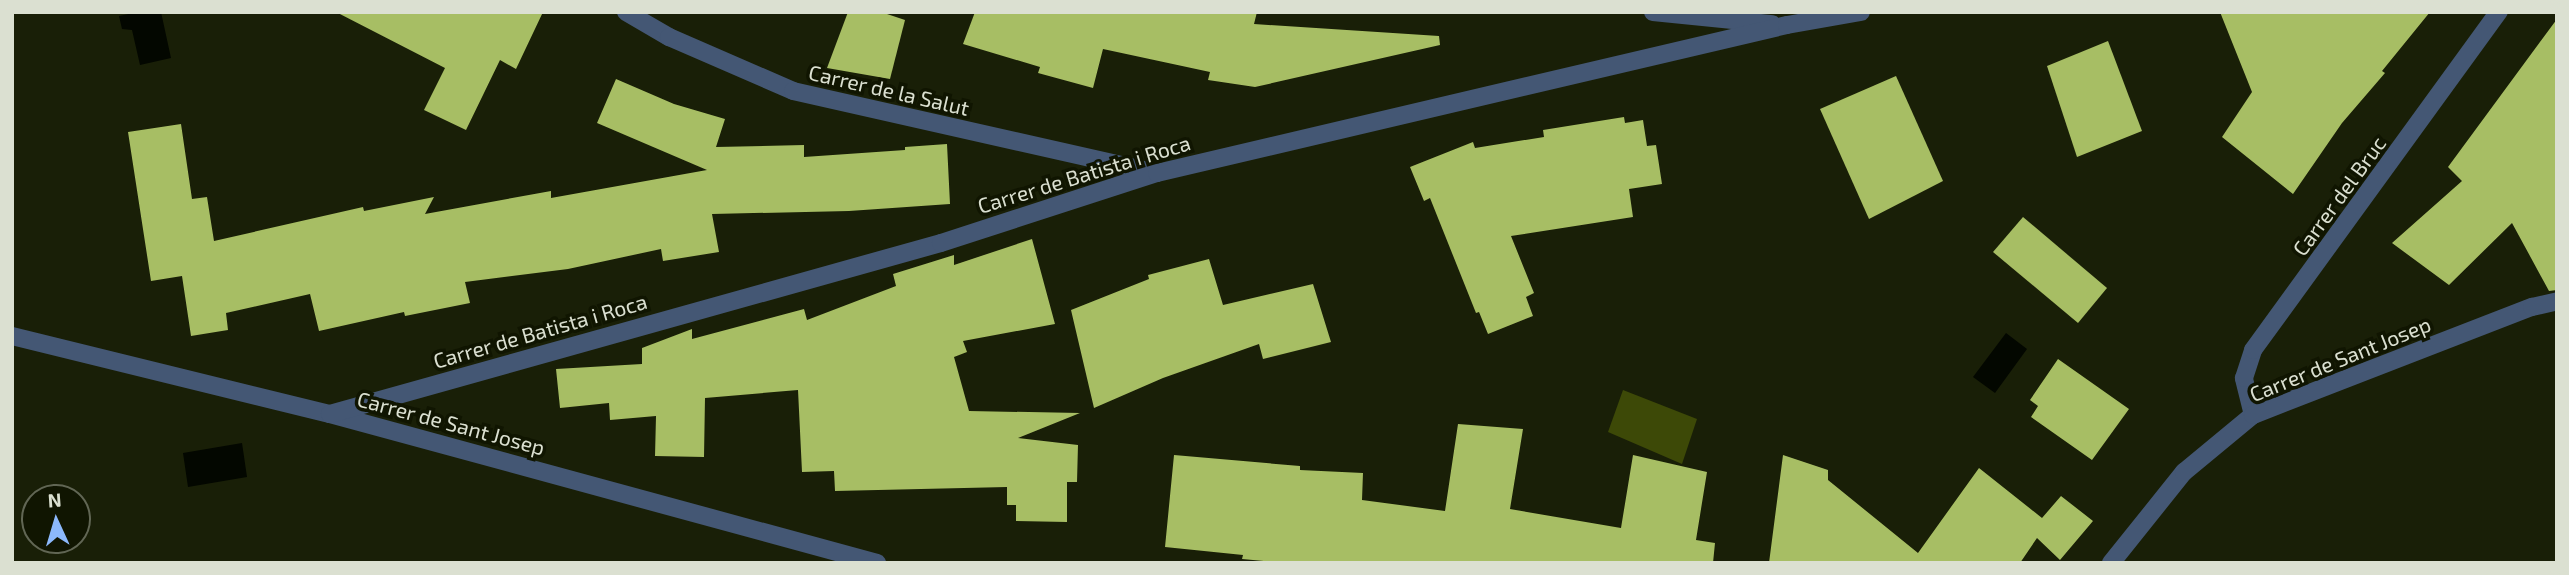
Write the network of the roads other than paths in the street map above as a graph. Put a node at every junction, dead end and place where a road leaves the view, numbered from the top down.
1 (626, 12) edge
2 (1653, 12) edge
3 (1861, 12) edge
4 (2499, 12) edge
5 (1787, 25) junction
6 (1157, 173) junction
7 (2557, 302) edge
8 (12, 336) edge
9 (330, 414) junction
10 (2253, 415) junction
11 (847, 560) edge
12 (877, 563) edge
13 (2111, 563) edge

1 - 6 street, Carrer de la Salut
2 - 5 street
3 - 5 street, Carrer de Batista i Roca
4 - 10 street, Carrer del Bruc
5 - 6 street, Carrer de Batista i Roca
6 - 9 street, Carrer de Batista i Roca
7 - 10 street, Carrer de Sant Josep
8 - 9 street, Carrer de Sant Josep
9 - 11 street, Carrer de Sant Josep
10 - 13 street, Carrer de Sant Josep
11 - 12 street, Carrer de Sant Josep

